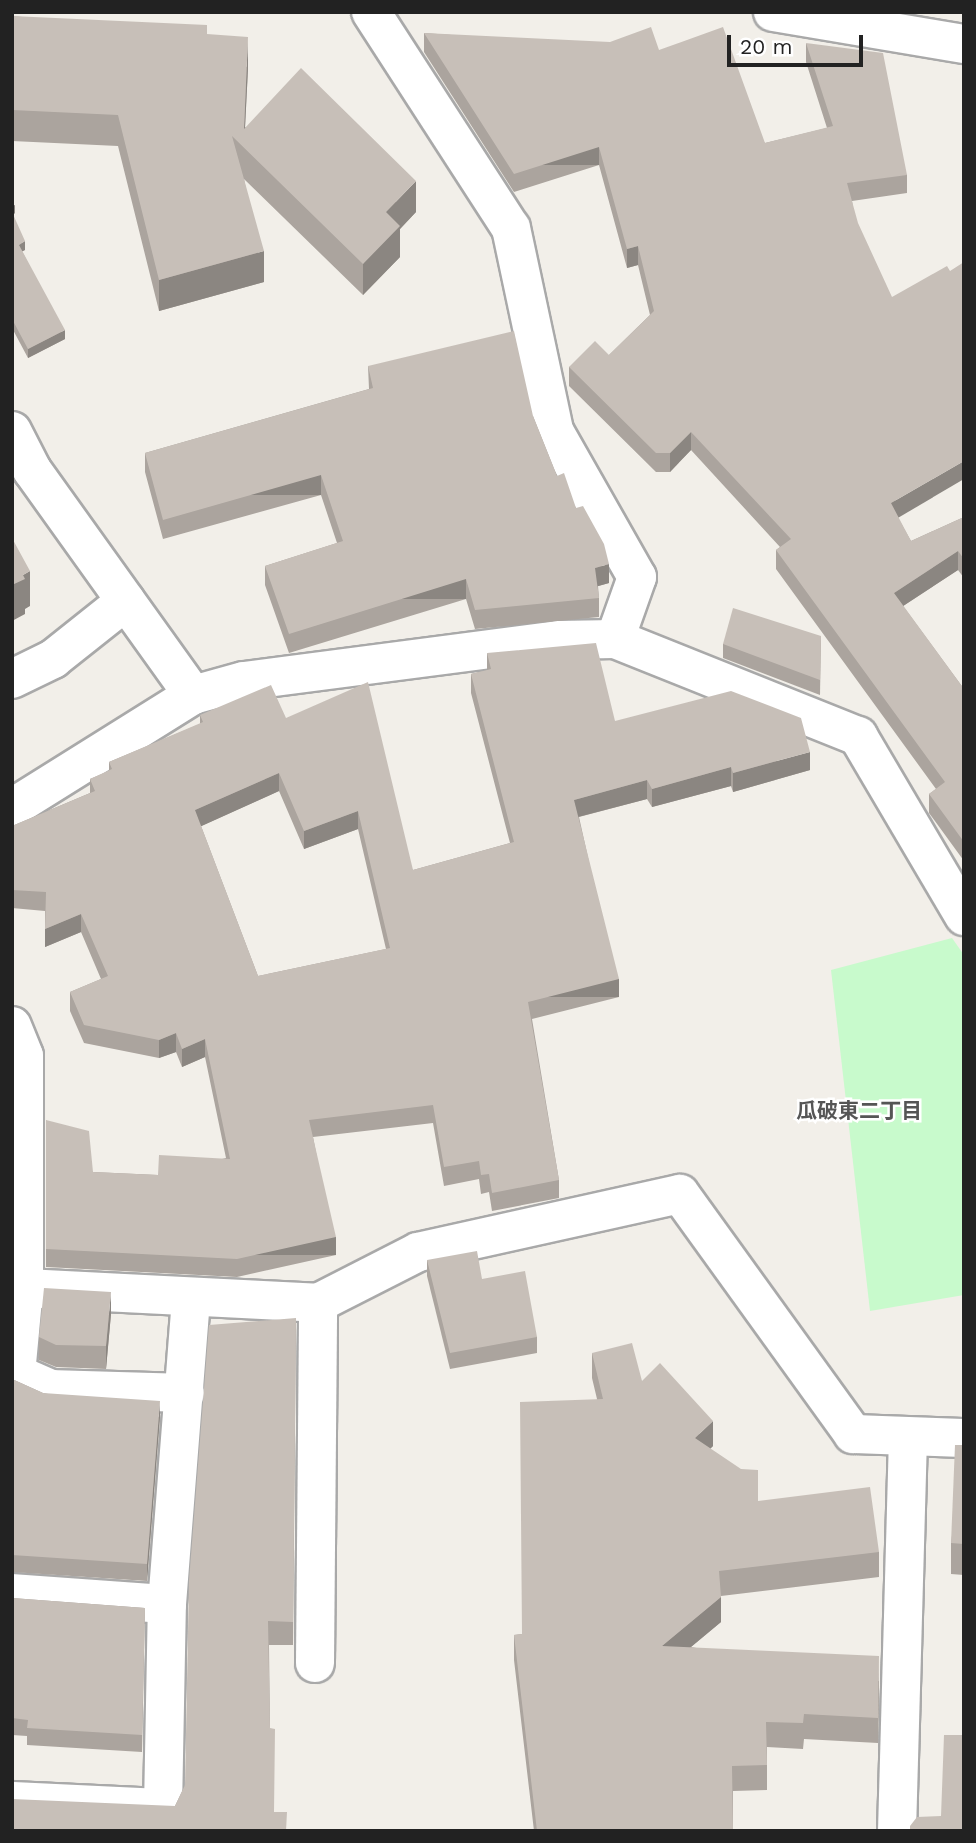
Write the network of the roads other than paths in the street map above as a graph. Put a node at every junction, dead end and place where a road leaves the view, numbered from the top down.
1 (371, 12) edge
2 (773, 12) edge
3 (964, 44) edge
4 (12, 431) edge
5 (126, 601) junction
6 (615, 639) junction
7 (12, 679) edge
8 (193, 695) junction
9 (12, 808) edge
10 (964, 916) edge
11 (12, 1026) edge
12 (24, 1288) junction
13 (191, 1298) junction
14 (318, 1303) junction
15 (14, 1373) edge
16 (185, 1392) junction
17 (908, 1438) junction
18 (964, 1438) edge
19 (12, 1593) edge
20 (167, 1604) junction
21 (315, 1663) dead end
22 (12, 1801) edge
23 (897, 1831) edge

1 - 6 street
2 - 3 street
4 - 5 street
5 - 7 street
5 - 8 street
6 - 8 street
6 - 10 street
8 - 9 street
11 - 12 street
12 - 13 street
12 - 15 street
13 - 14 street
13 - 16 street
14 - 17 street
14 - 21 street
15 - 16 street
16 - 20 street
17 - 18 street
17 - 23 street
19 - 20 street
20 - 22 street

